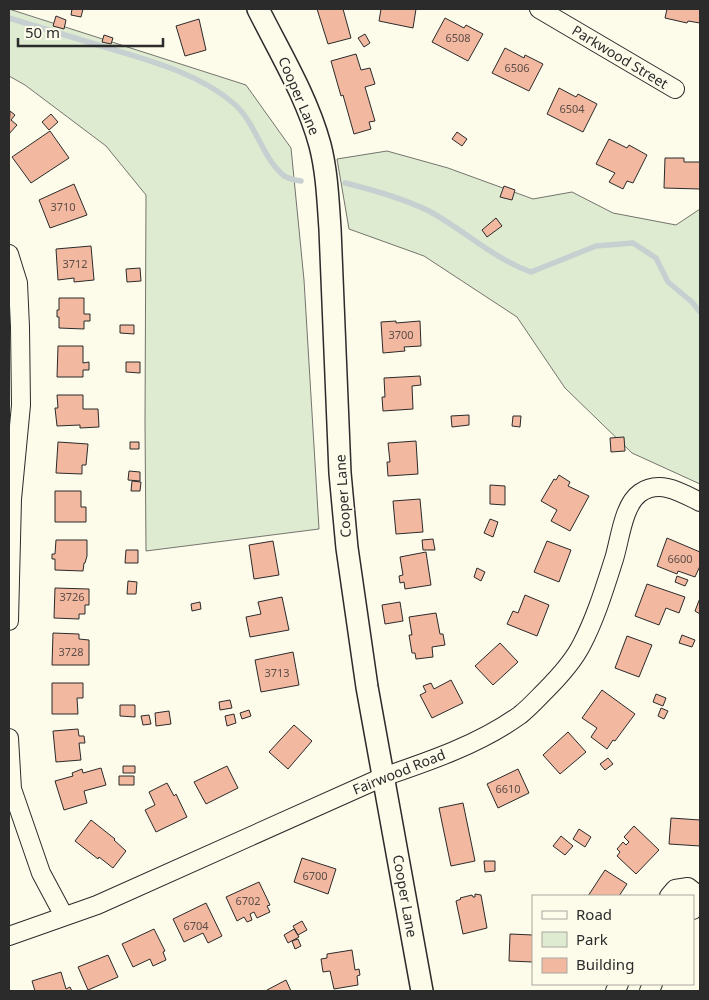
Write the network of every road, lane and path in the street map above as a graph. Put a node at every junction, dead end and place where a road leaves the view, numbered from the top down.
1 (258, 9) edge
2 (539, 9) edge
3 (675, 89) dead end
4 (9, 254) edge
5 (700, 502) edge
6 (9, 621) edge
7 (9, 738) edge
8 (383, 777) junction
9 (670, 895) edge
10 (694, 906) edge
11 (64, 916) junction
12 (9, 936) edge
13 (422, 991) edge

1 - 8 street, Cooper Lane
2 - 3 street, Parkwood Street
4 - 6 street
5 - 8 street, Fairwood Road
7 - 11 street
8 - 11 street, Fairwood Road
8 - 13 street, Cooper Lane
9 - 10 street
11 - 12 street, Fairwood Road

